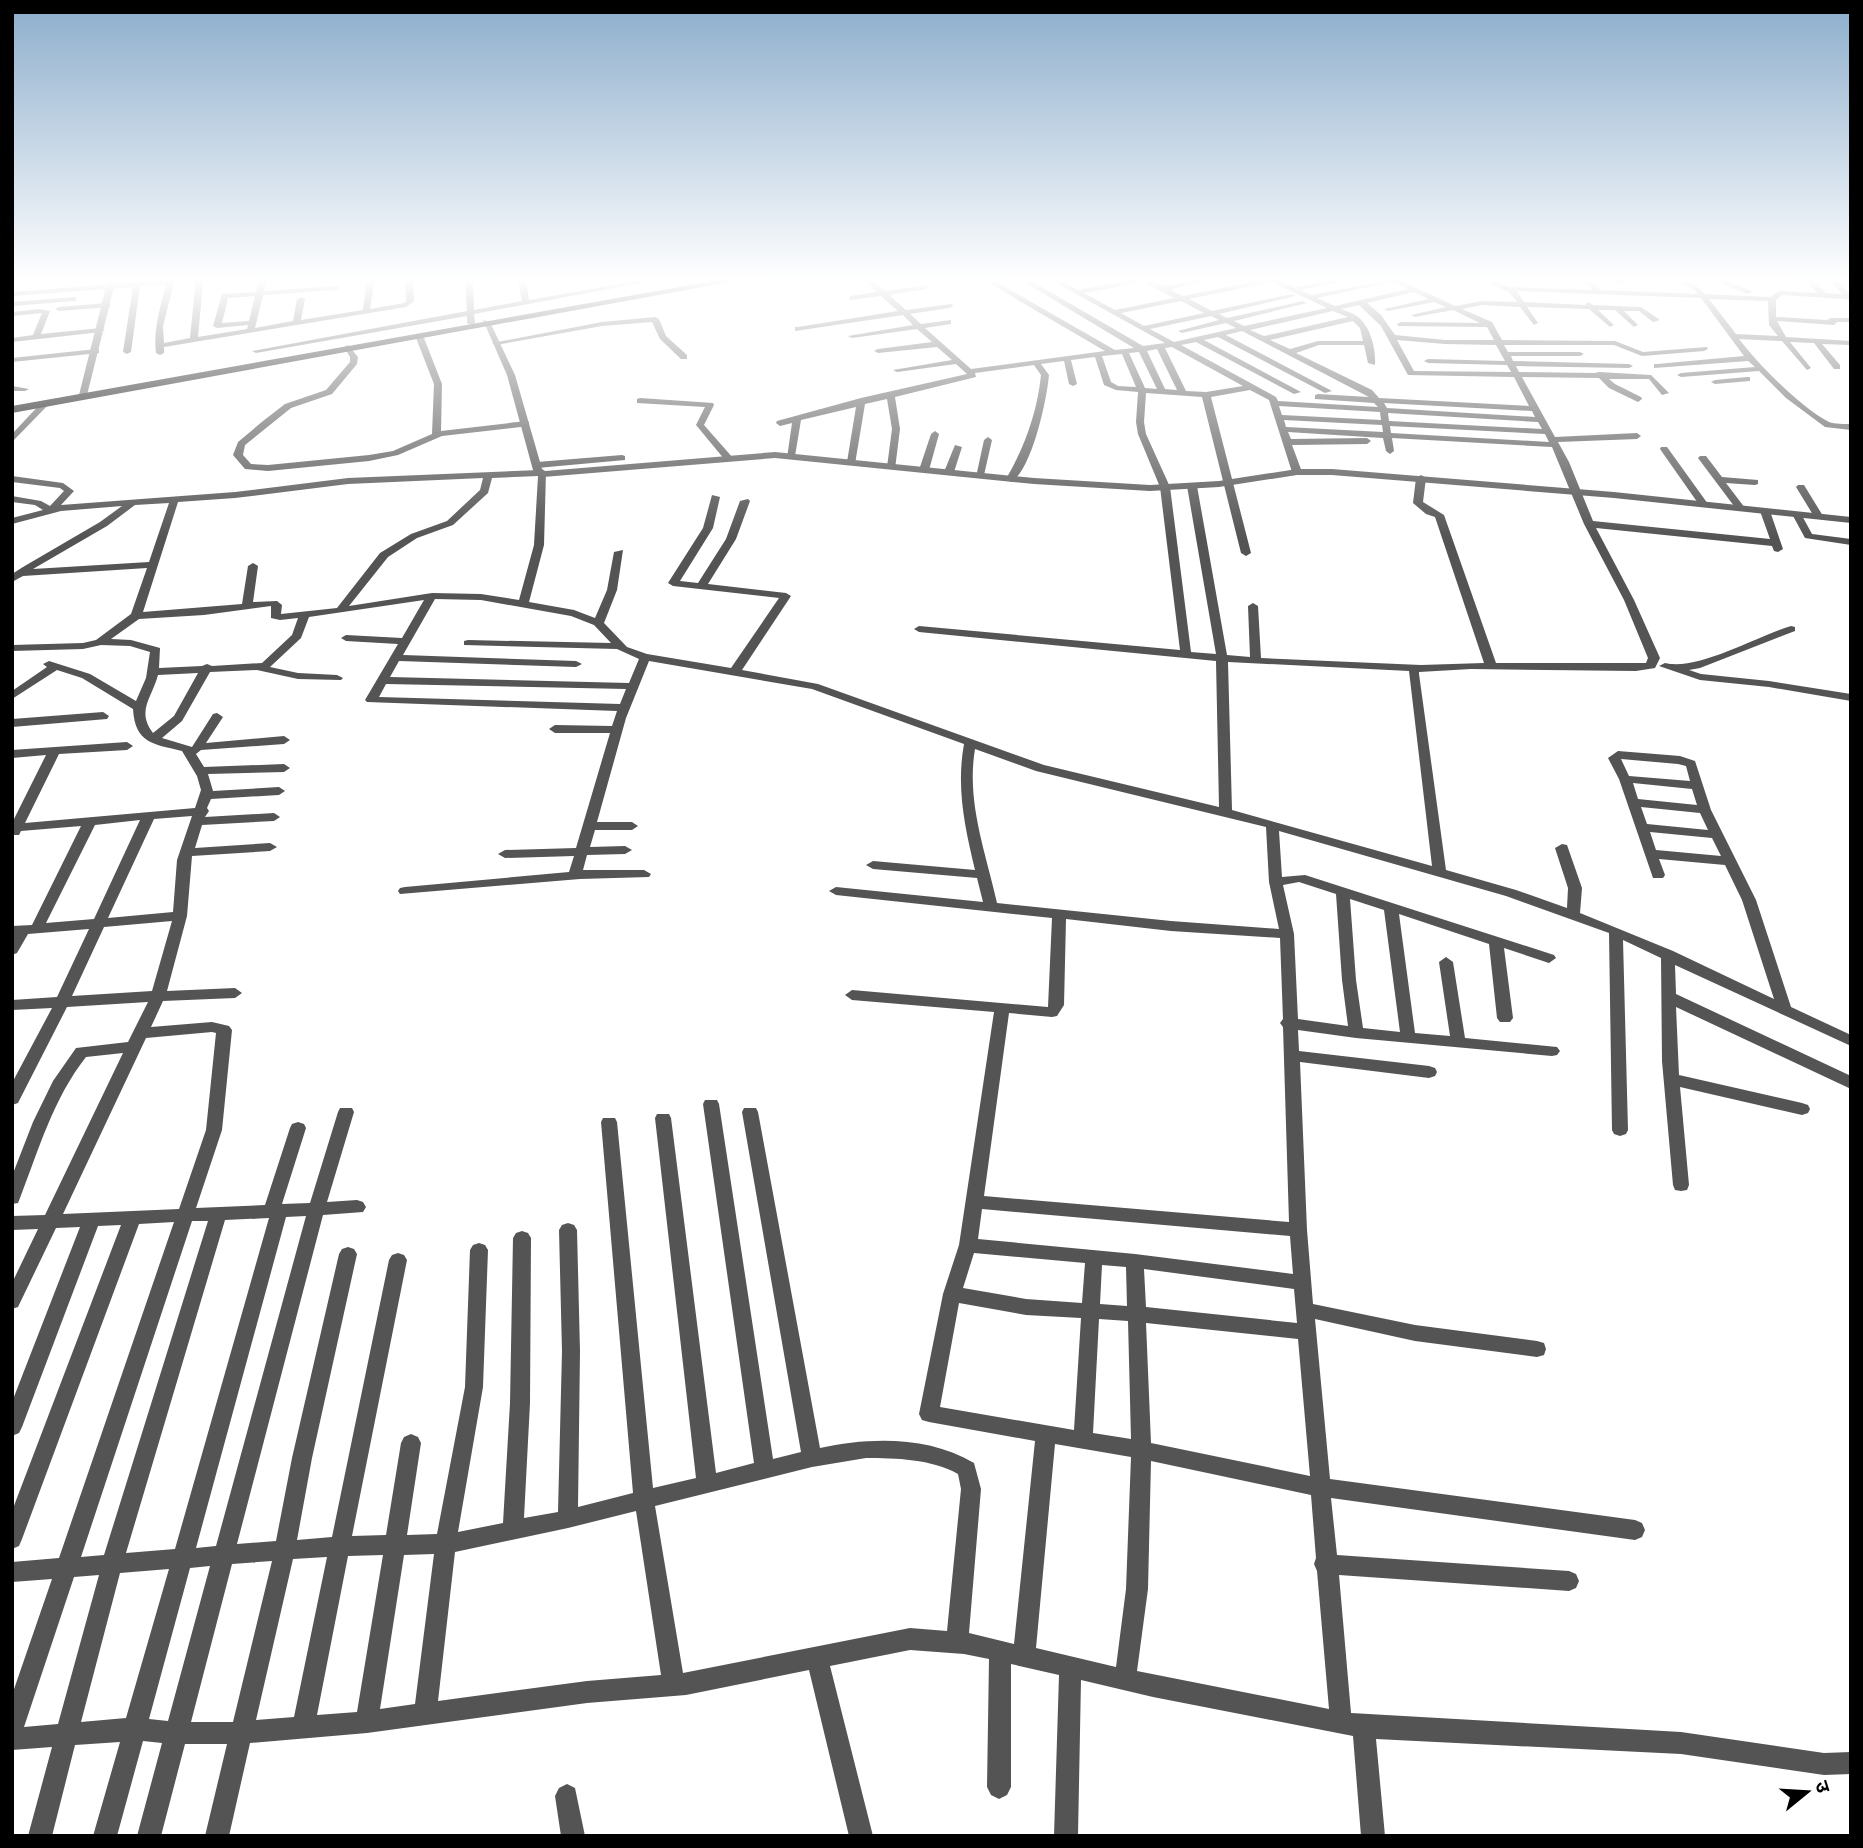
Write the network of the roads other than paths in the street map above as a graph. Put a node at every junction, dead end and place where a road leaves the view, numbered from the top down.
1 (92, 365) edge
2 (247, 365) edge
3 (260, 365) edge
4 (351, 365) edge
5 (431, 365) edge
6 (506, 365) edge
7 (891, 365) edge
8 (997, 365) edge
9 (1038, 365) edge
10 (1068, 365) edge
11 (1102, 365) edge
12 (1131, 365) edge
13 (1150, 365) edge
14 (1169, 365) edge
15 (1209, 365) edge
16 (1245, 365) edge
17 (1269, 365) edge
18 (1277, 365) edge
19 (1317, 365) edge
20 (1406, 365) edge
21 (1512, 365) edge
22 (1590, 365) edge
23 (1599, 365) edge
24 (1666, 365) edge
25 (1757, 365) edge
26 (1805, 365) edge
27 (1629, 366) dead end
28 (1657, 366) dead end
29 (966, 367) junction
30 (1807, 368) dead end
31 (1252, 369) junction
32 (1760, 369) junction
33 (1681, 374) dead end
34 (1227, 375) junction
35 (1516, 375) junction
36 (1602, 376) junction
37 (1769, 377) junction
38 (1716, 382) dead end
39 (1073, 384) dead end
40 (1251, 387) junction
41 (12, 388) edge
42 (25, 389) dead end
43 (1364, 390) junction
44 (1142, 391) junction
45 (1328, 391) junction
46 (1297, 392) junction
47 (1163, 393) junction
48 (1665, 393) dead end
49 (1182, 394) junction
50 (83, 395) junction
51 (891, 395) junction
52 (1206, 395) junction
53 (1268, 396) junction
54 (1313, 396) dead end
55 (1377, 399) junction
56 (1638, 399) dead end
57 (640, 401) dead end
58 (861, 401) junction
59 (1277, 403) junction
60 (45, 404) junction
61 (1531, 405) junction
62 (12, 408) edge
63 (1384, 411) junction
64 (1280, 417) junction
65 (797, 419) junction
66 (1540, 420) junction
67 (1386, 422) junction
68 (780, 423) dead end
69 (526, 424) junction
70 (1851, 427) edge
71 (1283, 429) junction
72 (935, 434) dead end
73 (436, 436) junction
74 (1637, 436) dead end
75 (12, 439) edge
76 (1552, 439) junction
77 (988, 440) dead end
78 (1389, 443) junction
79 (1289, 444) junction
80 (958, 447) dead end
81 (1664, 449) dead end
82 (790, 456) junction
83 (622, 458) dead end
84 (728, 458) junction
85 (1703, 458) dead end
86 (852, 462) junction
87 (892, 467) junction
88 (924, 470) junction
89 (540, 471) junction
90 (949, 472) junction
91 (1297, 472) junction
92 (979, 475) junction
93 (488, 476) junction
94 (1421, 478) junction
95 (12, 479) edge
96 (1011, 479) junction
97 (1720, 480) junction
98 (1755, 482) dead end
99 (1230, 483) junction
100 (1192, 486) junction
101 (1165, 487) junction
102 (1801, 487) dead end
103 (1575, 492) junction
104 (715, 497) dead end
105 (175, 498) junction
106 (12, 499) edge
107 (745, 500) dead end
108 (132, 503) junction
109 (1703, 504) junction
110 (1740, 508) junction
111 (51, 510) junction
112 (1765, 511) junction
113 (1797, 514) junction
114 (1818, 516) junction
115 (12, 521) edge
116 (1850, 522) edge
117 (1589, 524) junction
118 (1851, 542) edge
119 (619, 552) dead end
120 (1246, 553) dead end
121 (152, 565) junction
122 (253, 566) dead end
123 (16, 576) edge
124 (701, 586) junction
125 (432, 596) junction
126 (523, 604) junction
127 (1253, 606) dead end
128 (247, 607) junction
129 (340, 611) junction
130 (136, 616) junction
131 (304, 616) junction
132 (598, 624) junction
133 (919, 629) dead end
134 (1791, 629) dead end
135 (346, 638) dead end
136 (404, 641) junction
137 (100, 642) junction
138 (468, 643) dead end
139 (617, 646) junction
140 (12, 648) edge
141 (1186, 654) junction
142 (645, 657) junction
143 (1222, 657) junction
144 (395, 658) junction
145 (1256, 661) junction
146 (576, 664) dead end
147 (265, 666) junction
148 (1491, 666) junction
149 (1651, 666) junction
150 (1665, 666) junction
151 (207, 667) junction
152 (1418, 668) junction
153 (154, 671) junction
154 (734, 673) junction
155 (337, 678) dead end
156 (383, 680) junction
157 (631, 686) junction
158 (12, 696) edge
159 (1851, 698) edge
160 (624, 708) junction
161 (139, 709) junction
162 (103, 716) dead end
163 (217, 717) dead end
164 (12, 723) edge
165 (555, 729) dead end
166 (616, 730) junction
167 (151, 739) junction
168 (285, 740) dead end
169 (970, 744) junction
170 (127, 746) dead end
171 (195, 751) junction
172 (54, 752) junction
173 (12, 754) edge
174 (284, 768) dead end
175 (200, 771) junction
176 (1625, 779) junction
177 (1695, 785) junction
178 (279, 791) dead end
179 (206, 795) junction
180 (1633, 802) junction
181 (1705, 810) junction
182 (1226, 812) junction
183 (149, 816) junction
184 (201, 816) junction
185 (274, 817) dead end
186 (90, 821) junction
187 (632, 825) dead end
188 (1272, 825) junction
189 (589, 826) junction
190 (1642, 827) junction
191 (14, 830) edge
192 (1717, 835) junction
193 (270, 847) dead end
194 (1562, 848) dead end
195 (625, 850) dead end
196 (583, 851) junction
197 (188, 852) junction
198 (505, 854) dead end
199 (1653, 854) junction
200 (1730, 861) junction
201 (873, 865) dead end
202 (1439, 870) junction
203 (644, 874) dead end
204 (579, 875) junction
205 (985, 875) junction
206 (1658, 875) dead end
207 (1276, 883) junction
208 (405, 891) dead end
209 (836, 891) dead end
210 (1343, 892) junction
211 (991, 908) junction
212 (1391, 909) junction
213 (1059, 915) junction
214 (1573, 915) junction
215 (180, 916) junction
216 (99, 922) junction
217 (24, 929) edge
218 (1616, 931) junction
219 (1287, 934) junction
220 (1496, 942) junction
221 (12, 950) edge
222 (1668, 954) junction
223 (1549, 958) dead end
224 (1446, 962) dead end
225 (236, 993) dead end
226 (852, 995) dead end
227 (158, 996) junction
228 (1669, 997) junction
229 (62, 1002) junction
230 (14, 1007) edge
231 (1784, 1007) junction
232 (1002, 1010) junction
233 (1505, 1018) dead end
234 (1288, 1023) junction
235 (1356, 1033) junction
236 (1408, 1037) junction
237 (137, 1040) junction
238 (1851, 1041) edge
239 (1458, 1042) junction
240 (1552, 1051) dead end
241 (1292, 1056) junction
242 (1429, 1072) dead end
243 (1672, 1079) junction
244 (1851, 1083) edge
245 (12, 1099) edge
246 (711, 1104) dead end
247 (1802, 1109) dead end
248 (346, 1112) dead end
249 (750, 1112) dead end
250 (663, 1118) dead end
251 (609, 1122) dead end
252 (299, 1128) dead end
253 (1620, 1130) dead end
254 (1681, 1185) dead end
255 (12, 1198) edge
256 (974, 1202) junction
257 (357, 1207) dead end
258 (316, 1209) junction
259 (275, 1211) junction
260 (218, 1215) junction
261 (133, 1216) junction
262 (186, 1217) junction
263 (92, 1219) junction
264 (12, 1223) edge
265 (49, 1223) junction
266 (568, 1230) dead end
267 (1298, 1230) junction
268 (522, 1238) dead end
269 (968, 1245) junction
270 (479, 1250) dead end
271 (348, 1254) dead end
272 (1094, 1259) junction
273 (398, 1260) dead end
274 (1135, 1261) junction
275 (1303, 1283) junction
276 (952, 1294) junction
277 (12, 1303) edge
278 (1306, 1310) junction
279 (1091, 1312) junction
280 (1137, 1314) junction
281 (1307, 1332) junction
282 (1537, 1349) dead end
283 (12, 1427) edge
284 (1046, 1433) junction
285 (1083, 1440) junction
286 (411, 1443) dead end
287 (1141, 1450) junction
288 (812, 1458) junction
289 (765, 1470) junction
290 (707, 1483) junction
291 (1318, 1487) junction
292 (644, 1499) junction
293 (568, 1519) junction
294 (1635, 1530) dead end
295 (513, 1531) junction
296 (12, 1539) edge
297 (446, 1544) junction
298 (397, 1545) junction
299 (339, 1546) junction
300 (285, 1550) junction
301 (223, 1554) junction
302 (185, 1558) junction
303 (1324, 1563) junction
304 (112, 1564) junction
305 (65, 1566) junction
306 (12, 1572) edge
307 (1569, 1581) dead end
308 (957, 1643) junction
309 (1000, 1651) junction
310 (1024, 1656) junction
311 (817, 1658) junction
312 (1070, 1667) junction
313 (1125, 1679) junction
314 (674, 1685) junction
315 (425, 1714) junction
316 (367, 1722) junction
317 (1340, 1723) junction
318 (1364, 1727) junction
319 (303, 1728) junction
320 (12, 1729) edge
321 (136, 1729) junction
322 (176, 1733) junction
323 (240, 1733) junction
324 (69, 1734) junction
325 (12, 1739) edge
326 (1851, 1763) edge
327 (999, 1787) dead end
328 (567, 1796) dead end
329 (40, 1836) edge
330 (104, 1836) edge
331 (149, 1836) edge
332 (217, 1836) edge
333 (573, 1836) edge
334 (861, 1836) edge
335 (1066, 1836) edge
336 (1373, 1836) edge

1 - 50 street
2 - 50 highway
3 - 60 highway
4 - 73 street
5 - 73 street
6 - 69 street
7 - 29 street
8 - 29 street
9 - 96 street
10 - 39 street
11 - 44 street
12 - 44 street
13 - 47 street
14 - 49 street
15 - 34 street
16 - 31 street
17 - 31 street
18 - 45 street
19 - 43 street
20 - 35 street
21 - 35 street
22 - 36 street
23 - 27 street
24 - 28 street
25 - 32 street
26 - 30 street
29 - 51 street
31 - 34 street
31 - 46 street
32 - 33 street
32 - 37 street
34 - 40 street
35 - 36 street
35 - 61 street
36 - 48 street
36 - 56 street
37 - 38 street
37 - 70 street
40 - 52 street
40 - 53 street
41 - 42 street
43 - 45 street
43 - 55 street
43 - 61 street
44 - 47 street
44 - 101 street
45 - 46 street
46 - 53 street
47 - 49 street
49 - 52 street
50 - 62 highway
51 - 58 street
51 - 87 street
52 - 99 street
53 - 59 street
54 - 55 street
55 - 61 street
55 - 63 street
57 - 84 street
58 - 65 street
58 - 86 street
59 - 63 street
59 - 64 street
60 - 62 highway
60 - 75 street
61 - 66 street
63 - 66 street
63 - 67 street
64 - 67 street
64 - 71 street
65 - 68 street
65 - 82 street
66 - 76 street
67 - 76 street
67 - 78 street
69 - 73 street
69 - 89 street
71 - 78 street
71 - 79 street
72 - 88 street
74 - 76 street
76 - 78 street
76 - 103 street
77 - 92 street
78 - 79 street
79 - 91 street
80 - 90 street
81 - 109 street
82 - 84 street
82 - 86 street
83 - 89 street
84 - 89 street
85 - 97 street
86 - 87 street
87 - 88 street
88 - 90 street
89 - 93 street
89 - 126 street
90 - 92 street
91 - 94 street
91 - 99 street
92 - 96 street
93 - 105 street
93 - 129 street
94 - 103 street
94 - 148 street
95 - 111 street
96 - 101 street
97 - 98 street
97 - 110 street
99 - 100 street
99 - 120 street
100 - 101 street
100 - 143 street
101 - 141 street
102 - 114 street
103 - 109 street
103 - 117 street
104 - 124 street
105 - 108 street
105 - 121 street
106 - 111 street
107 - 124 street
108 - 111 street
108 - 123 street
109 - 110 street
110 - 112 street
111 - 115 street
112 - 113 street
112 - 117 street
113 - 114 street
113 - 118 street
114 - 116 street
117 - 149 street
119 - 132 street
121 - 123 street
121 - 130 street
122 - 128 street
124 - 154 street
125 - 126 street
125 - 129 street
125 - 136 street
126 - 132 street
127 - 145 street
128 - 130 street
128 - 131 street
129 - 131 street
130 - 137 street
131 - 147 street
132 - 139 street
133 - 141 street
134 - 150 street
135 - 136 street
136 - 144 street
137 - 140 street
137 - 153 street
138 - 139 street
139 - 142 street
141 - 143 street
142 - 154 street
142 - 157 street
143 - 145 street
143 - 182 street
144 - 146 street
144 - 156 street
145 - 152 street
147 - 151 street
147 - 155 street
148 - 149 street
148 - 152 street
149 - 150 street
150 - 159 street
151 - 153 street
151 - 167 street
152 - 202 street
153 - 161 street
154 - 169 street
156 - 157 street
156 - 160 street
157 - 160 street
158 - 161 street
160 - 166 street
161 - 167 street
162 - 164 street
163 - 171 street
165 - 166 street
166 - 189 street
167 - 171 street
168 - 171 street
169 - 182 street
169 - 205 street
170 - 172 street
171 - 175 street
172 - 173 street
172 - 191 street
174 - 175 street
175 - 179 street
176 - 177 street
176 - 177 street
176 - 180 street
177 - 181 street
178 - 179 street
179 - 184 street
180 - 181 street
180 - 190 street
181 - 192 street
182 - 188 street
183 - 184 street
183 - 186 street
183 - 216 street
184 - 185 street
184 - 197 street
186 - 191 street
186 - 217 street
187 - 189 street
188 - 202 street
188 - 207 street
189 - 196 street
190 - 192 street
190 - 199 street
192 - 200 street
193 - 197 street
194 - 214 street
195 - 196 street
196 - 198 street
196 - 204 street
197 - 215 street
199 - 200 street
199 - 206 street
200 - 231 street
201 - 205 street
202 - 214 street
203 - 204 street
204 - 208 street
205 - 211 street
207 - 210 street
207 - 219 street
209 - 211 street
210 - 212 street
210 - 235 street
211 - 213 street
212 - 220 street
212 - 236 street
213 - 219 street
213 - 232 street
214 - 218 street
215 - 216 street
215 - 227 street
216 - 217 street
216 - 229 street
217 - 221 street
218 - 222 street
218 - 253 street
219 - 234 street
220 - 223 street
220 - 233 street
222 - 228 street
222 - 231 street
224 - 239 street
225 - 227 street
226 - 232 street
227 - 229 street
227 - 237 street
228 - 243 street
228 - 244 street
229 - 230 street
229 - 245 street
231 - 238 street
232 - 256 street
234 - 235 street
234 - 241 street
235 - 236 street
236 - 239 street
237 - 255 street
237 - 262 street
237 - 265 street
239 - 240 street
241 - 242 street
241 - 267 street
243 - 247 street
243 - 254 street
246 - 289 street
248 - 258 street
249 - 288 street
250 - 290 street
251 - 292 street
252 - 259 street
256 - 267 street
256 - 269 street
257 - 258 street
258 - 259 street
258 - 301 street
259 - 260 street
259 - 302 street
260 - 262 street
260 - 304 street
261 - 262 street
261 - 263 street
261 - 296 street
262 - 305 street
263 - 265 street
263 - 283 street
264 - 265 street
265 - 277 street
266 - 293 street
267 - 275 street
268 - 295 street
269 - 272 street
269 - 276 street
270 - 297 street
271 - 300 street
272 - 274 street
272 - 279 street
273 - 299 street
274 - 275 street
274 - 280 street
275 - 278 street
276 - 279 street
276 - 284 street
278 - 281 street
278 - 282 street
279 - 280 street
279 - 285 street
280 - 281 street
280 - 287 street
281 - 291 street
284 - 285 street
284 - 310 street
285 - 287 street
286 - 298 street
287 - 291 street
287 - 313 street
288 - 289 street
288 - 308 street
289 - 290 street
290 - 292 street
291 - 294 street
291 - 303 street
292 - 293 street
292 - 314 street
293 - 295 street
295 - 297 street
297 - 298 street
297 - 315 street
298 - 299 street
298 - 316 street
299 - 300 street
299 - 319 street
300 - 301 street
300 - 323 street
301 - 302 street
301 - 322 street
302 - 304 street
302 - 321 street
303 - 307 street
303 - 317 street
304 - 305 street
304 - 324 street
305 - 306 street
305 - 320 street
308 - 309 street
308 - 311 street
309 - 310 street
309 - 327 street
310 - 312 street
311 - 314 street
311 - 334 street
312 - 313 street
312 - 335 street
313 - 317 street
314 - 315 street
315 - 316 street
316 - 319 street
317 - 318 street
318 - 326 street
318 - 336 street
319 - 323 street
321 - 322 street
321 - 324 street
321 - 330 street
322 - 323 street
322 - 331 street
323 - 332 street
324 - 325 street
324 - 329 street
328 - 333 street

